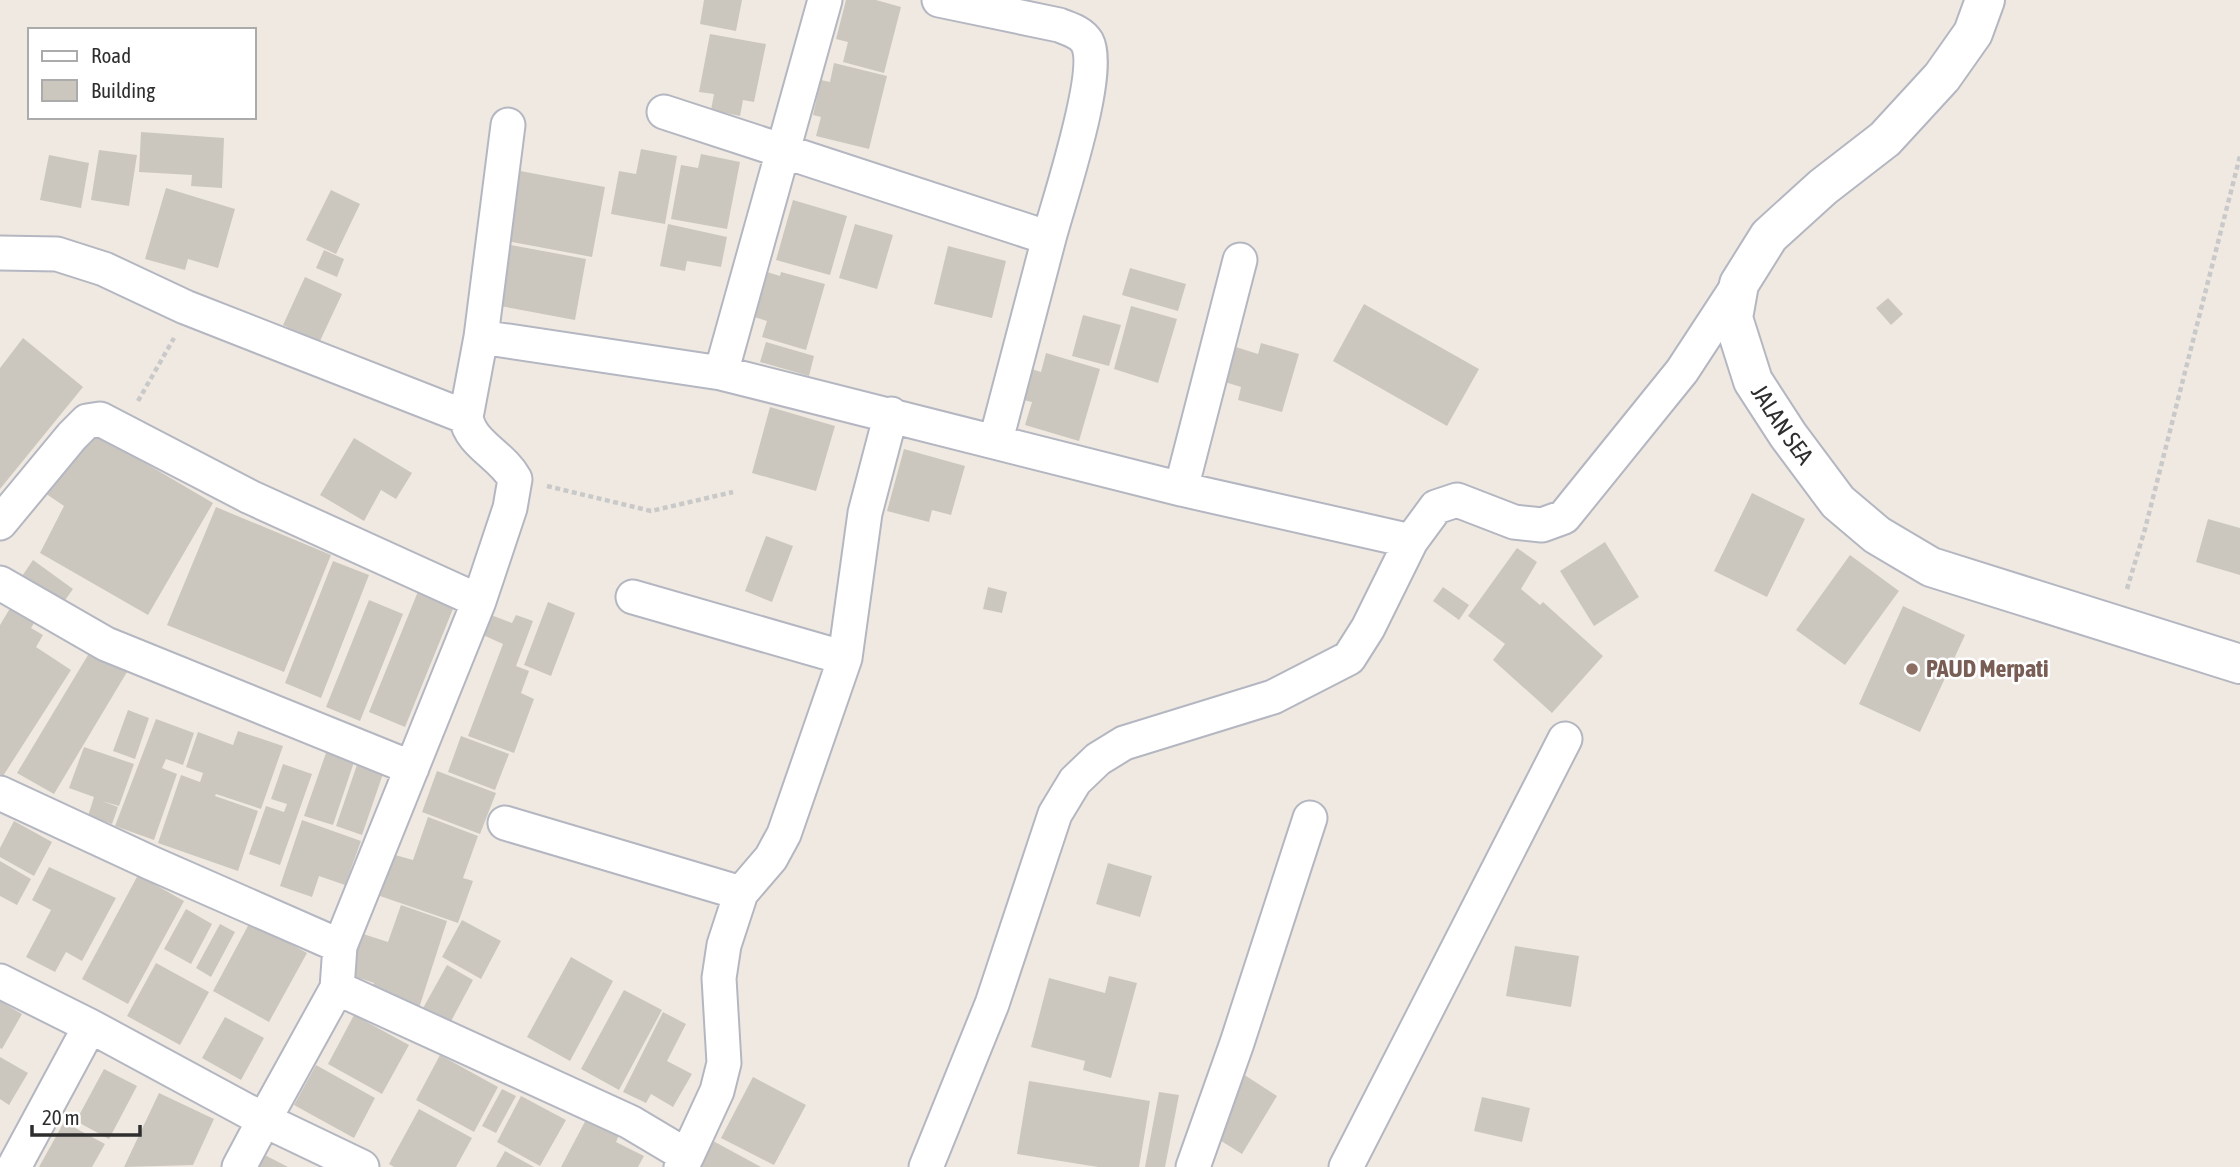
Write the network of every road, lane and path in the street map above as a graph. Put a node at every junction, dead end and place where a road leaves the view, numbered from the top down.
1 (825, 0) edge
2 (939, 0) edge
3 (1985, 0) edge
4 (664, 112) dead end
5 (508, 125) dead end
6 (783, 150) junction
7 (2240, 156) edge
8 (1049, 238) junction
9 (0, 253) edge
10 (1240, 260) dead end
11 (1739, 284) junction
12 (186, 307) junction
13 (481, 337) junction
14 (721, 373) junction
15 (891, 414) junction
16 (466, 417) junction
17 (122, 428) junction
18 (996, 440) junction
19 (515, 479) junction
20 (1181, 489) junction
21 (733, 492) dead end
22 (0, 523) edge
23 (1411, 541) junction
24 (0, 583) edge
25 (633, 597) dead end
26 (479, 601) junction
27 (2116, 624) junction
28 (845, 659) junction
29 (2240, 664) edge
30 (1564, 739) dead end
31 (412, 768) junction
32 (0, 793) edge
33 (1310, 818) dead end
34 (505, 823) dead end
35 (741, 893) junction
36 (340, 946) junction
37 (0, 981) edge
38 (337, 988) junction
39 (90, 1026) junction
40 (264, 1120) junction
41 (684, 1162) edge
42 (14, 1167) edge
43 (239, 1167) edge
44 (362, 1167) edge
45 (926, 1167) edge
46 (1193, 1167) edge
47 (1346, 1167) edge

1 - 6 street
2 - 8 street
3 - 11 main road, JALAN SEA
4 - 6 street
5 - 13 street
6 - 8 street
6 - 14 street
7 - 27 path
8 - 18 street
9 - 12 street
10 - 20 street
11 - 23 street
11 - 27 main road, JALAN SEA
12 - 16 street
12 - 17 path
13 - 14 street
13 - 16 street
14 - 15 street
15 - 18 street
15 - 28 street
16 - 19 street
17 - 22 street
17 - 26 street
18 - 20 street
19 - 21 path
19 - 26 street
20 - 23 street
23 - 45 street
24 - 31 street
25 - 28 street
26 - 31 street
27 - 29 main road, JALAN SEA
28 - 35 street
30 - 47 street
31 - 36 street
32 - 36 street
33 - 46 street
34 - 35 street
35 - 41 street
36 - 38 street
37 - 39 street
38 - 40 street
38 - 41 street
39 - 40 street
39 - 42 street
40 - 43 street
40 - 44 street

